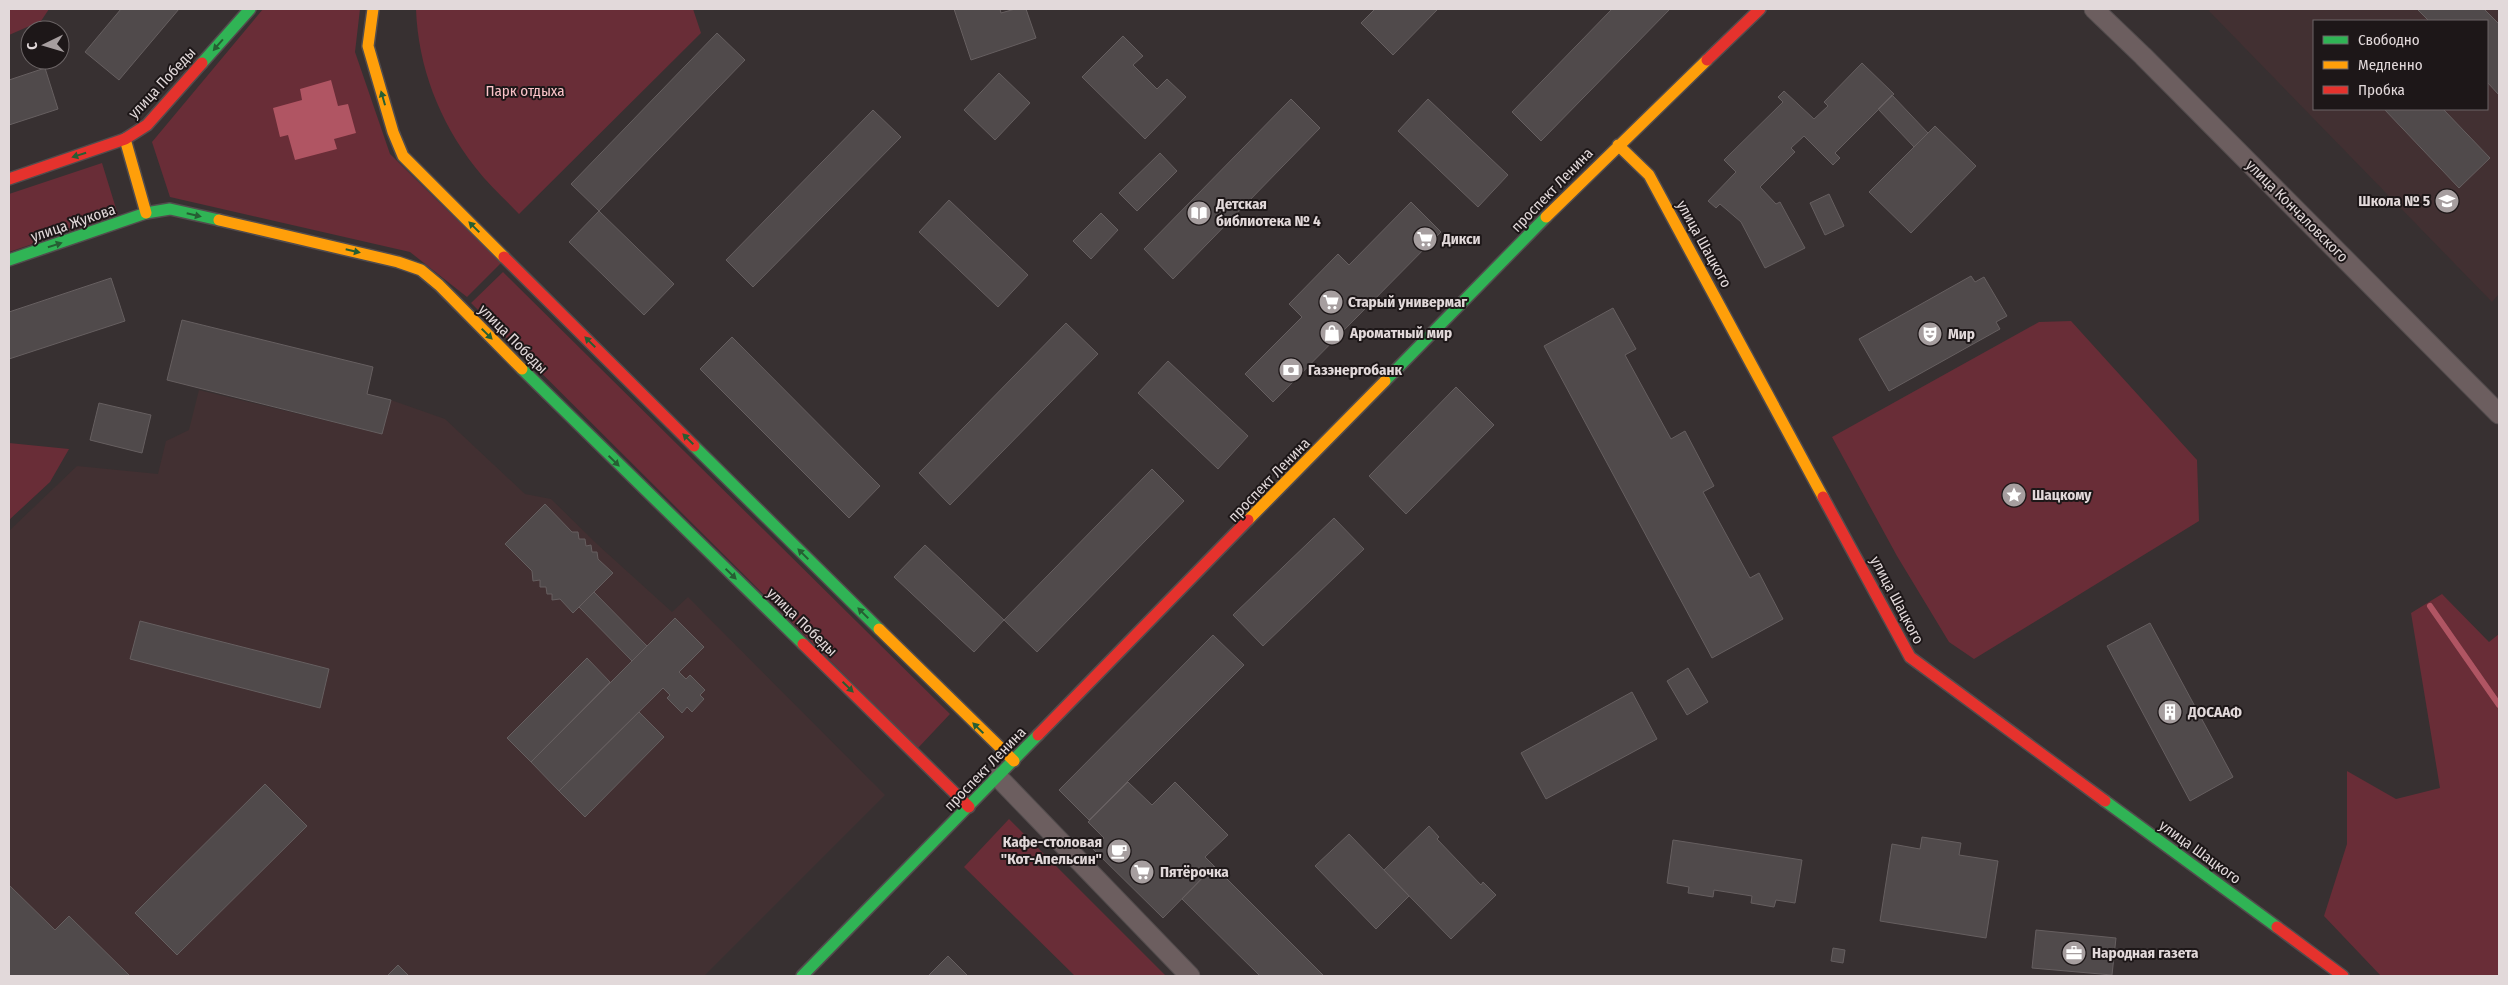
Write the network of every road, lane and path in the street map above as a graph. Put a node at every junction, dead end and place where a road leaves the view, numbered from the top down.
1 (250, 9) edge
2 (373, 9) edge
3 (1760, 9) edge
4 (2094, 9) edge
5 (125, 139) junction
6 (1618, 145) junction
7 (9, 178) edge
8 (146, 213) junction
9 (9, 260) edge
10 (2499, 414) edge
11 (1014, 761) junction
12 (998, 778) junction
13 (969, 807) junction
14 (802, 976) edge
15 (1190, 976) edge
16 (2343, 976) edge

1 -> 5 street, улица Победы
11 -> 2 street
3 - 6 street, проспект Ленина
4 - 10 street, улица Кончаловского
5 -> 7 street
5 - 8 street, улица Победы
6 - 11 street, проспект Ленина
6 - 16 street, улица Шацкого
9 -> 8 street, улица Жукова
8 -> 13 street, улица Победы
11 - 12 street, проспект Ленина
12 - 13 street, проспект Ленина
12 - 15 street
13 - 14 street, проспект Ленина

